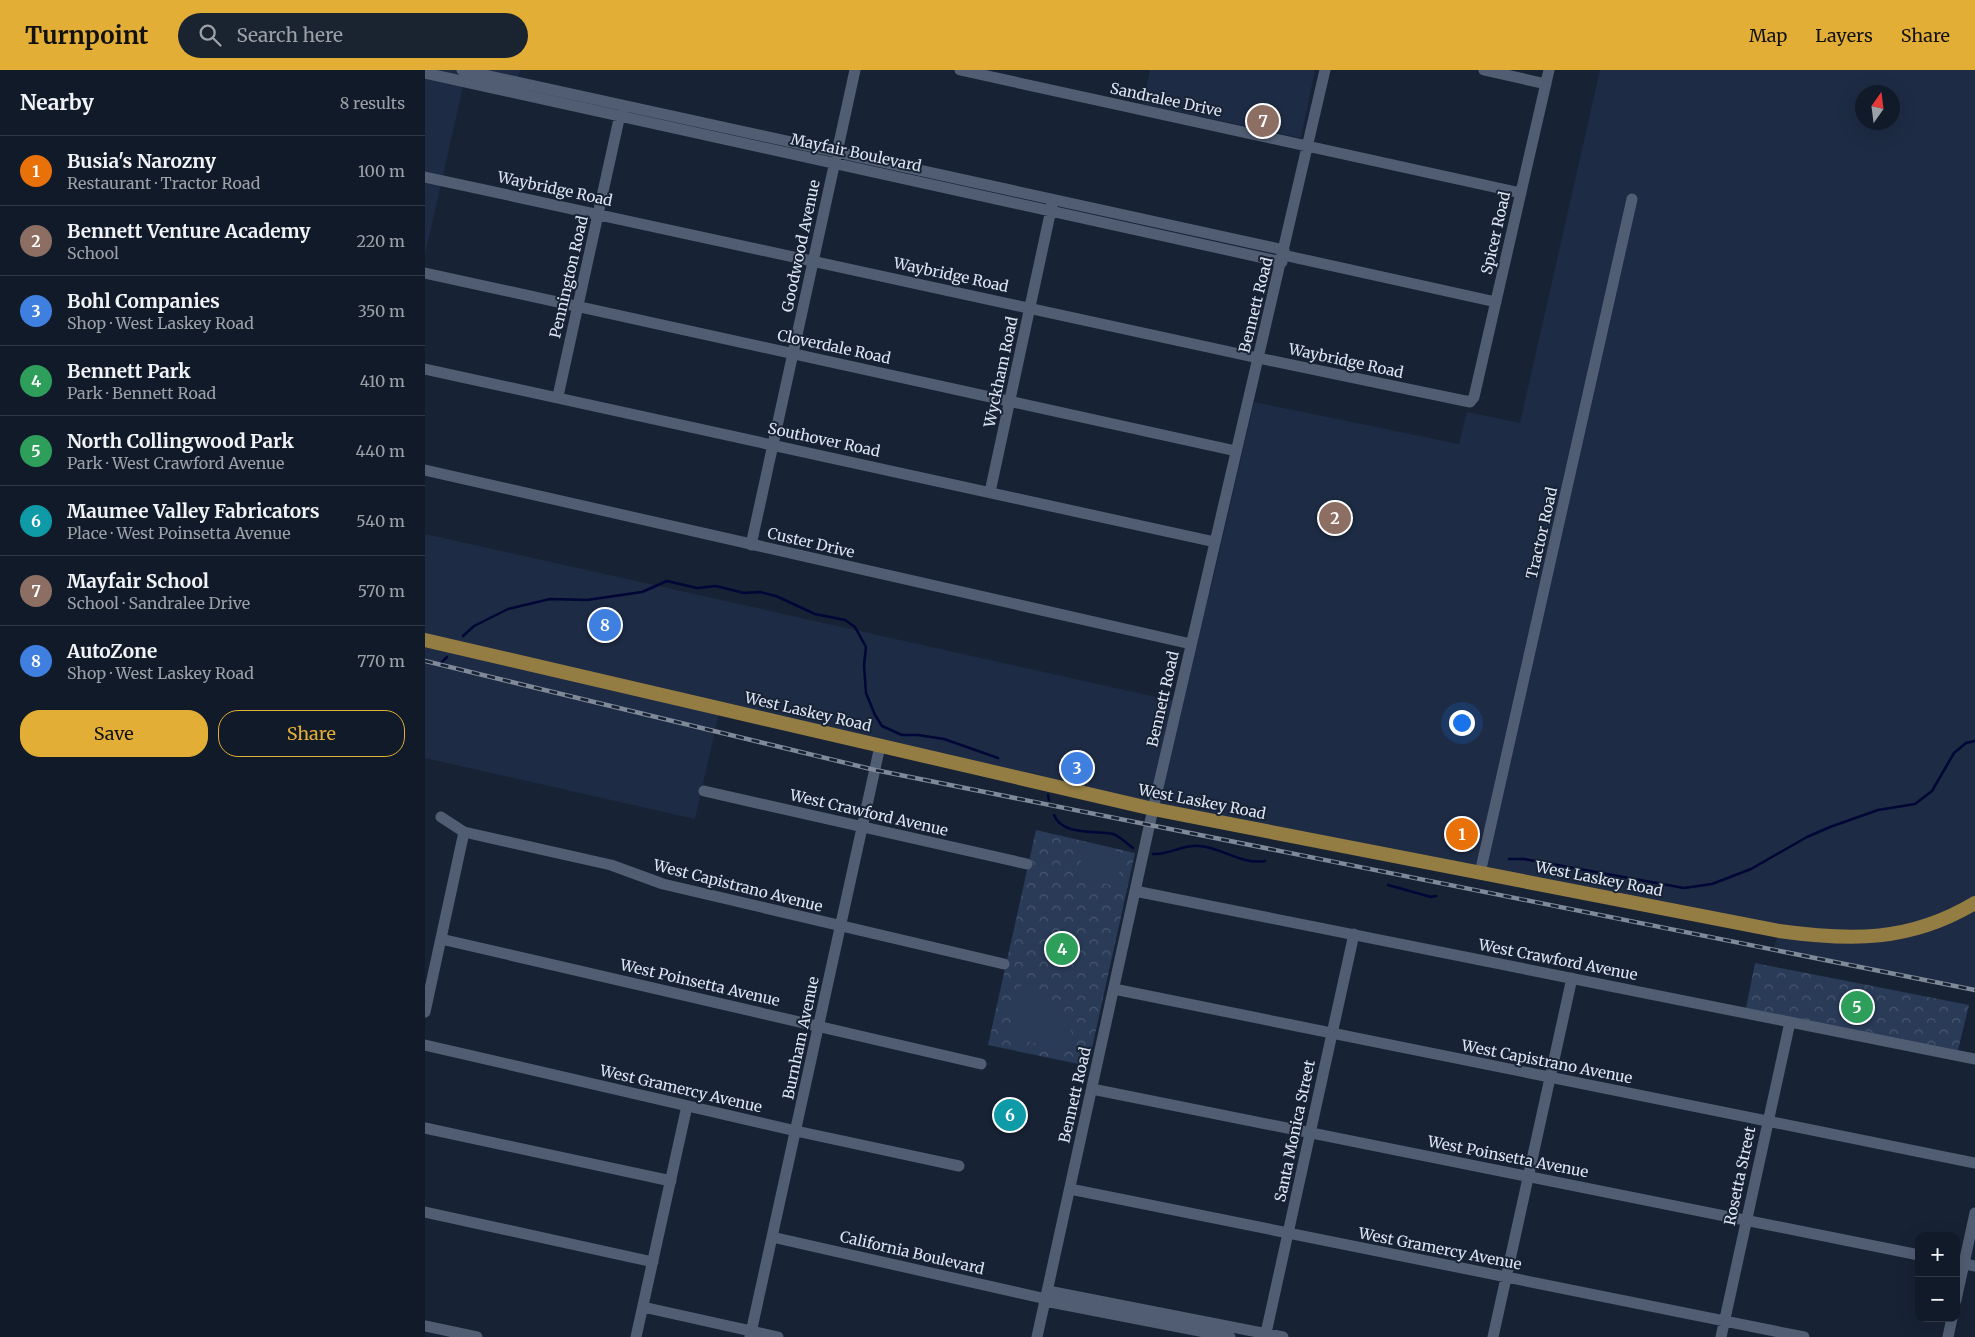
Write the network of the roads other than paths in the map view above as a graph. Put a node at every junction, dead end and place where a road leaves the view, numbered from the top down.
1 (462, 70) edge
2 (855, 70) edge
3 (960, 70) edge
4 (1325, 70) edge
5 (1484, 70) edge
6 (1549, 70) edge
7 (425, 73) edge
8 (1546, 84) junction
9 (621, 111) junction
10 (1308, 146) junction
11 (837, 152) junction
12 (835, 164) junction
13 (425, 177) edge
14 (1521, 193) junction
15 (1632, 199) dead end
16 (1053, 205) junction
17 (598, 214) junction
18 (1283, 256) junction
19 (813, 261) junction
20 (425, 273) edge
21 (1495, 302) junction
22 (577, 306) junction
23 (1030, 308) junction
24 (793, 354) junction
25 (1258, 358) junction
26 (425, 369) edge
27 (558, 396) junction
28 (1010, 402) junction
29 (1470, 402) joint
30 (773, 444) junction
31 (1236, 451) junction
32 (425, 470) edge
33 (991, 492) junction
34 (1215, 542) junction
35 (751, 545) junction
36 (425, 640) edge
37 (1191, 644) junction
38 (880, 746) junction
39 (704, 791) dead end
40 (1153, 809) junction
41 (441, 817) dead end
42 (863, 827) junction
43 (464, 832) junction
44 (1027, 864) dead end
45 (1480, 873) junction
46 (1135, 891) junction
47 (1975, 903) edge
48 (841, 927) junction
49 (1354, 934) junction
50 (441, 938) junction
51 (1004, 964) dead end
52 (1572, 978) junction
53 (1114, 990) junction
54 (425, 1012) edge
55 (1789, 1022) junction
56 (819, 1026) junction
57 (1332, 1035) junction
58 (425, 1045) edge
59 (1975, 1059) edge
60 (981, 1064) dead end
61 (1550, 1078) junction
62 (1092, 1089) junction
63 (687, 1106) junction
64 (1768, 1121) junction
65 (425, 1128) edge
66 (796, 1131) junction
67 (1310, 1133) junction
68 (1975, 1163) edge
69 (959, 1166) dead end
70 (1528, 1177) junction
71 (671, 1181) junction
72 (1070, 1189) junction
73 (425, 1212) edge
74 (1975, 1213) edge
75 (1746, 1220) junction
76 (1288, 1234) junction
77 (772, 1237) junction
78 (1915, 1254) edge
79 (653, 1262) junction
80 (1965, 1264) edge
81 (1506, 1277) junction
82 (1960, 1284) edge
83 (1046, 1297) junction
84 (643, 1307) junction
85 (1158, 1317) junction
86 (1724, 1321) junction
87 (1951, 1322) edge
88 (425, 1326) edge
89 (751, 1334) edge
90 (1265, 1336) edge
91 (477, 1337) edge
92 (637, 1337) edge
93 (778, 1337) edge
94 (1037, 1337) edge
95 (1230, 1337) edge
96 (1283, 1337) edge
97 (1493, 1337) edge
98 (1721, 1337) edge
99 (1804, 1337) edge
100 (1948, 1337) edge

1 - 9 street, Mayfair Boulevard
2 - 11 street, Goodwood Avenue
3 - 10 street, Sandralee Drive
4 - 10 street, Bennett Road
5 - 8 street
6 - 8 street, Spicer Road
7 - 9 street, Mayfair Boulevard
8 - 14 street, Spicer Road
9 - 11 street, Mayfair Boulevard
9 - 12 street, Mayfair Boulevard
9 - 17 street, Pennington Road
10 - 14 street, Sandralee Drive
10 - 18 street, Bennett Road
11 - 12 street, Goodwood Avenue
11 - 16 street, Mayfair Boulevard
12 - 16 street, Mayfair Boulevard
12 - 19 street, Goodwood Avenue
13 - 17 street, Waybridge Road
14 - 21 street, Spicer Road
15 - 45 street, Tractor Road
16 - 18 street, Mayfair Boulevard
16 - 23 street, Wyckham Road
17 - 19 street, Waybridge Road
17 - 22 street, Pennington Road
18 - 21 street, Mayfair Boulevard
18 - 25 street, Bennett Road
19 - 23 street, Waybridge Road
19 - 24 street, Goodwood Avenue
20 - 22 street, Cloverdale Road
21 - 29 street, Spicer Road
22 - 24 street, Cloverdale Road
22 - 27 street, Pennington Road
23 - 25 street, Waybridge Road
23 - 28 street, Wyckham Road
24 - 28 street, Cloverdale Road
24 - 30 street, Goodwood Avenue
25 - 29 street, Waybridge Road
25 - 31 street, Bennett Road
26 - 27 street, Southover Road
27 - 30 street, Southover Road
28 - 31 street, Cloverdale Road
28 - 33 street, Wyckham Road
30 - 33 street, Southover Road
30 - 35 street, Goodwood Avenue
31 - 34 street, Bennett Road
32 - 35 street, Custer Drive
33 - 34 street, Southover Road
34 - 37 street, Bennett Road
35 - 37 street, Custer Drive
36 - 38 main road, West Laskey Road
37 - 40 street, Bennett Road
38 - 40 main road, West Laskey Road
38 - 42 street, Burnham Avenue
39 - 42 street, West Crawford Avenue
40 - 45 main road, West Laskey Road
40 - 46 street, Bennett Road
41 - 43 street, West Capistrano Avenue
42 - 44 street, West Crawford Avenue
42 - 48 street, Burnham Avenue
43 - 48 street, West Capistrano Avenue
43 - 50 street
45 - 47 main road, West Laskey Road
46 - 49 street, West Crawford Avenue
46 - 53 street, Bennett Road
48 - 51 street, West Capistrano Avenue
48 - 56 street, Burnham Avenue
49 - 52 street, West Crawford Avenue
49 - 57 street, Santa Monica Street
50 - 54 street
50 - 56 street, West Poinsetta Avenue
52 - 55 street, West Crawford Avenue
52 - 61 street
53 - 57 street, West Capistrano Avenue
53 - 62 street, Bennett Road
55 - 59 street, West Crawford Avenue
55 - 64 street, Rosetta Street
56 - 60 street, West Poinsetta Avenue
56 - 66 street, Burnham Avenue
57 - 61 street, West Capistrano Avenue
57 - 67 street, Santa Monica Street
58 - 63 street, West Gramercy Avenue
61 - 64 street, West Capistrano Avenue
61 - 70 street
62 - 67 street, West Poinsetta Avenue
62 - 72 street, Bennett Road
63 - 66 street, West Gramercy Avenue
63 - 71 street
64 - 68 street, West Capistrano Avenue
64 - 75 street, Rosetta Street
65 - 71 street
66 - 69 street, West Gramercy Avenue
66 - 77 street, Burnham Avenue
67 - 70 street, West Poinsetta Avenue
67 - 76 street, Santa Monica Street
70 - 75 street, West Poinsetta Avenue
70 - 81 street
71 - 79 street
72 - 76 street, West Gramercy Avenue
72 - 83 street, Bennett Road
73 - 79 street
74 - 80 street
75 - 78 street, West Poinsetta Avenue
75 - 86 street, Rosetta Street
76 - 81 street, West Gramercy Avenue
76 - 90 street, Santa Monica Street
77 - 83 street, California Boulevard
77 - 89 street, Burnham Avenue
79 - 84 street
80 - 82 street
81 - 86 street, West Gramercy Avenue
81 - 97 street
83 - 85 street, California Boulevard
83 - 94 street, Bennett Road
84 - 89 street
84 - 92 street
85 - 90 street, California Boulevard
85 - 95 street, California Boulevard
86 - 98 street, Rosetta Street
86 - 99 street, West Gramercy Avenue
87 - 100 street
88 - 91 street
89 - 93 street
90 - 96 street, California Boulevard

